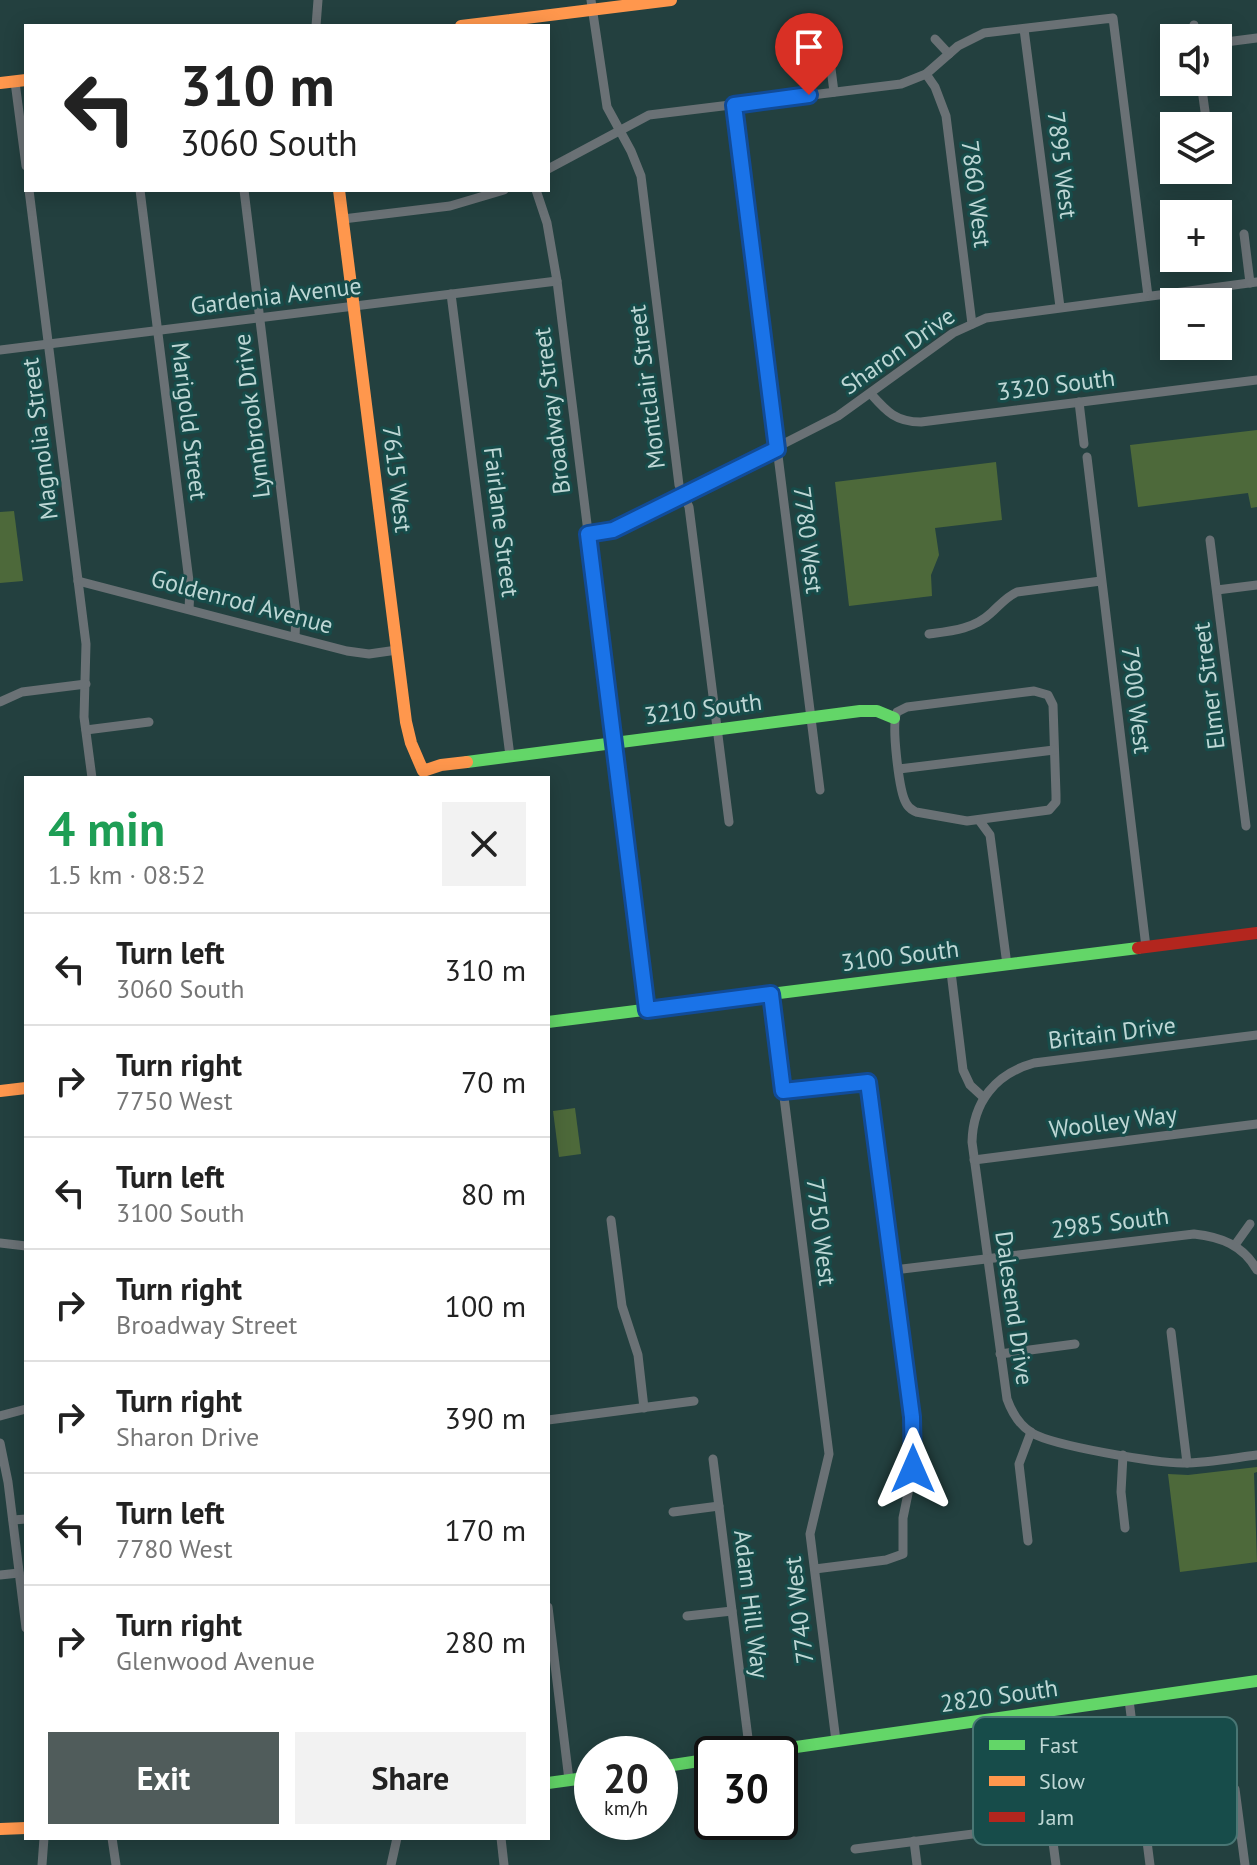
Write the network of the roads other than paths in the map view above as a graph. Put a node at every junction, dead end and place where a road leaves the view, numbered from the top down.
1 (318, 0) edge
2 (671, 0) edge
3 (592, 5) edge
4 (316, 24) edge
5 (473, 24) edge
6 (1024, 29) junction
7 (1257, 38) edge
8 (935, 39) dead end
9 (1232, 41) edge
10 (829, 53) dead end
11 (949, 54) junction
12 (926, 74) junction
13 (21, 81) edge
14 (0, 83) edge
15 (834, 92) junction
16 (734, 105) junction
17 (618, 130) junction
18 (24, 132) edge
19 (550, 168) edge
20 (29, 192) edge
21 (140, 192) edge
22 (244, 192) edge
23 (339, 192) edge
24 (498, 192) edge
25 (537, 192) edge
26 (343, 219) junction
27 (1244, 234) dead end
28 (557, 281) junction
29 (1253, 283) edge
30 (451, 294) junction
31 (1148, 296) junction
32 (354, 307) junction
33 (1060, 307) junction
34 (260, 318) junction
35 (972, 324) junction
36 (158, 330) junction
37 (49, 344) junction
38 (0, 350) edge
39 (1257, 380) edge
40 (871, 394) junction
41 (1079, 402) junction
42 (1084, 444) dead end
43 (777, 449) junction
44 (1087, 457) dead end
45 (684, 495) junction
46 (588, 534) junction
47 (1210, 540) dead end
48 (78, 581) junction
49 (1101, 581) junction
50 (1257, 585) edge
51 (1217, 590) junction
52 (189, 609) junction
53 (929, 634) dead end
54 (295, 637) junction
55 (397, 650) junction
56 (86, 684) junction
57 (0, 702) edge
58 (896, 715) junction
59 (811, 717) junction
60 (149, 722) dead end
61 (717, 729) junction
62 (86, 730) junction
63 (614, 742) junction
64 (1054, 750) junction
65 (510, 756) junction
66 (899, 769) junction
67 (423, 771) joint
68 (92, 776) edge
69 (820, 790) dead end
70 (1000, 818) junction
71 (979, 820) junction
72 (729, 822) dead end
73 (1246, 826) dead end
74 (990, 835) junction
75 (1257, 933) edge
76 (1146, 947) junction
77 (1007, 965) junction
78 (951, 972) junction
79 (771, 994) junction
80 (647, 1010) junction
81 (550, 1022) edge
82 (1257, 1035) edge
83 (24, 1088) edge
84 (0, 1091) edge
85 (783, 1091) junction
86 (983, 1097) junction
87 (1257, 1124) edge
88 (974, 1160) junction
89 (611, 1220) dead end
90 (1250, 1224) dead end
91 (0, 1243) edge
92 (1235, 1245) junction
93 (24, 1246) edge
94 (988, 1259) junction
95 (894, 1270) junction
96 (1257, 1270) edge
97 (1171, 1332) dead end
98 (1075, 1344) dead end
99 (1000, 1354) junction
100 (694, 1401) dead end
101 (644, 1408) junction
102 (24, 1410) edge
103 (0, 1416) edge
104 (550, 1420) edge
105 (1031, 1432) junction
106 (0, 1443) edge
107 (1123, 1455) junction
108 (1257, 1455) edge
109 (713, 1459) dead end
110 (1187, 1463) junction
111 (826, 1475) joint
112 (719, 1506) junction
113 (673, 1512) dead end
114 (24, 1519) edge
115 (13, 1520) junction
116 (1125, 1528) dead end
117 (1028, 1541) dead end
118 (815, 1569) junction
119 (19, 1573) junction
120 (0, 1575) edge
121 (732, 1611) junction
122 (24, 1612) edge
123 (687, 1616) dead end
124 (550, 1623) edge
125 (1257, 1681) edge
126 (1129, 1700) junction
127 (1036, 1713) junction
128 (1007, 1717) edge
129 (1037, 1717) edge
130 (1131, 1717) edge
131 (973, 1722) edge
132 (746, 1736) edge
133 (836, 1741) junction
134 (798, 1747) edge
135 (574, 1779) edge
136 (569, 1780) junction
137 (550, 1783) edge
138 (1237, 1804) edge
139 (24, 1828) edge
140 (0, 1829) edge
141 (973, 1834) edge
142 (44, 1840) edge
143 (112, 1840) edge
144 (397, 1840) edge
145 (501, 1840) edge
146 (914, 1841) junction
147 (1054, 1845) edge
148 (1147, 1845) edge
149 (855, 1849) dead end
150 (42, 1865) edge
151 (116, 1865) edge
152 (391, 1865) edge
153 (504, 1865) edge
154 (917, 1865) edge
155 (1056, 1865) edge
156 (1150, 1865) edge
157 (1245, 1865) edge

1 - 4 street
2 - 3 street
3 - 5 street
3 - 17 street, Montclair Street
6 - 11 street
6 - 31 street
6 - 33 street, 7895 West
7 - 9 street
8 - 11 street
10 - 15 street
11 - 12 street
12 - 15 street
12 - 35 street, 7860 West
13 - 14 street
13 - 18 street
15 - 16 street
16 - 17 street
16 - 43 street, 7780 West
17 - 19 street
17 - 45 street, Montclair Street
20 - 37 street, Magnolia Street
21 - 36 street, Marigold Street
22 - 34 street, Lynnbrook Drive
23 - 26 street, 7615 West
24 - 26 street
25 - 28 street, Broadway Street
26 - 32 street, 7615 West
27 - 29 street
28 - 30 street, Gardenia Avenue
28 - 46 street, Broadway Street
29 - 31 street, Sharon Drive
30 - 32 street, Gardenia Avenue
30 - 65 street, Fairlane Street
31 - 33 street, Sharon Drive
32 - 34 street, Gardenia Avenue
32 - 55 street, 7615 West
33 - 35 street, Sharon Drive
34 - 36 street, Gardenia Avenue
34 - 54 street, Lynnbrook Drive
35 - 40 street, Sharon Drive
36 - 37 street, Gardenia Avenue
36 - 52 street, Marigold Street
37 - 38 street, Gardenia Avenue
37 - 48 street, Magnolia Street
39 - 41 street, 3320 South
40 - 41 street, 3320 South
40 - 43 street, Sharon Drive
41 - 42 street
43 - 45 street, Sharon Drive
43 - 59 street, 7780 West
44 - 49 street, 7900 West
45 - 46 street, Sharon Drive
45 - 61 street, Montclair Street
46 - 63 street, Broadway Street
47 - 51 street, Elmer Street
48 - 52 street, Goldenrod Avenue
48 - 56 street, Magnolia Street
49 - 53 street
49 - 76 street, 7900 West
50 - 51 street
51 - 73 street, Elmer Street
52 - 54 street, Goldenrod Avenue
54 - 55 street, Goldenrod Avenue
55 - 67 street, 7615 West
56 - 57 street
56 - 62 street, Magnolia Street
58 - 59 street, 3210 South
58 - 64 street
58 - 66 street
59 - 61 street, 3210 South
59 - 69 street, 7780 West
60 - 62 street
61 - 63 street, 3210 South
61 - 72 street, Montclair Street
62 - 68 street, Magnolia Street
63 - 65 street, 3210 South
63 - 80 street, Broadway Street
64 - 66 street
64 - 70 street
65 - 67 street, 3210 South
66 - 71 street
70 - 71 street
70 - 74 street
71 - 74 street
74 - 77 street
75 - 76 street, 3100 South
76 - 77 street, 3100 South
77 - 78 street, 3100 South
78 - 79 street, 3100 South
78 - 86 street
79 - 80 street, 3100 South
79 - 85 street, 7750 West
80 - 81 street, 3100 South
82 - 86 street, Britain Drive
83 - 84 street
85 - 95 street
85 - 111 street, 7750 West
86 - 88 street, Dalesend Drive
87 - 88 street, Woolley Way
88 - 94 street, Dalesend Drive
89 - 101 street
90 - 92 street
91 - 93 street
92 - 94 street, 2985 South
92 - 96 street
94 - 95 street, 2985 South
94 - 99 street, Dalesend Drive
95 - 118 street
97 - 110 street
98 - 99 street
99 - 105 street, Dalesend Drive
100 - 101 street
101 - 104 street
102 - 103 street
105 - 107 street
105 - 117 street
106 - 115 street
107 - 110 street
107 - 116 street
108 - 110 street
109 - 112 street, Adam Hill Way
111 - 118 street, 7740 West
112 - 113 street
112 - 121 street, Adam Hill Way
114 - 115 street
115 - 119 street
118 - 133 street, 7740 West
119 - 120 street
119 - 122 street
121 - 123 street
121 - 132 street, Adam Hill Way
124 - 136 street
125 - 126 street, 2820 South
126 - 127 street, 2820 South
126 - 130 street
127 - 128 street, 2820 South
127 - 129 street
131 - 133 street, 2820 South
133 - 134 street, 2820 South
135 - 136 street
136 - 137 street
138 - 157 street
139 - 140 street
141 - 146 street
142 - 150 street
143 - 151 street
144 - 152 street
145 - 153 street
146 - 149 street
146 - 154 street
147 - 155 street
148 - 156 street

